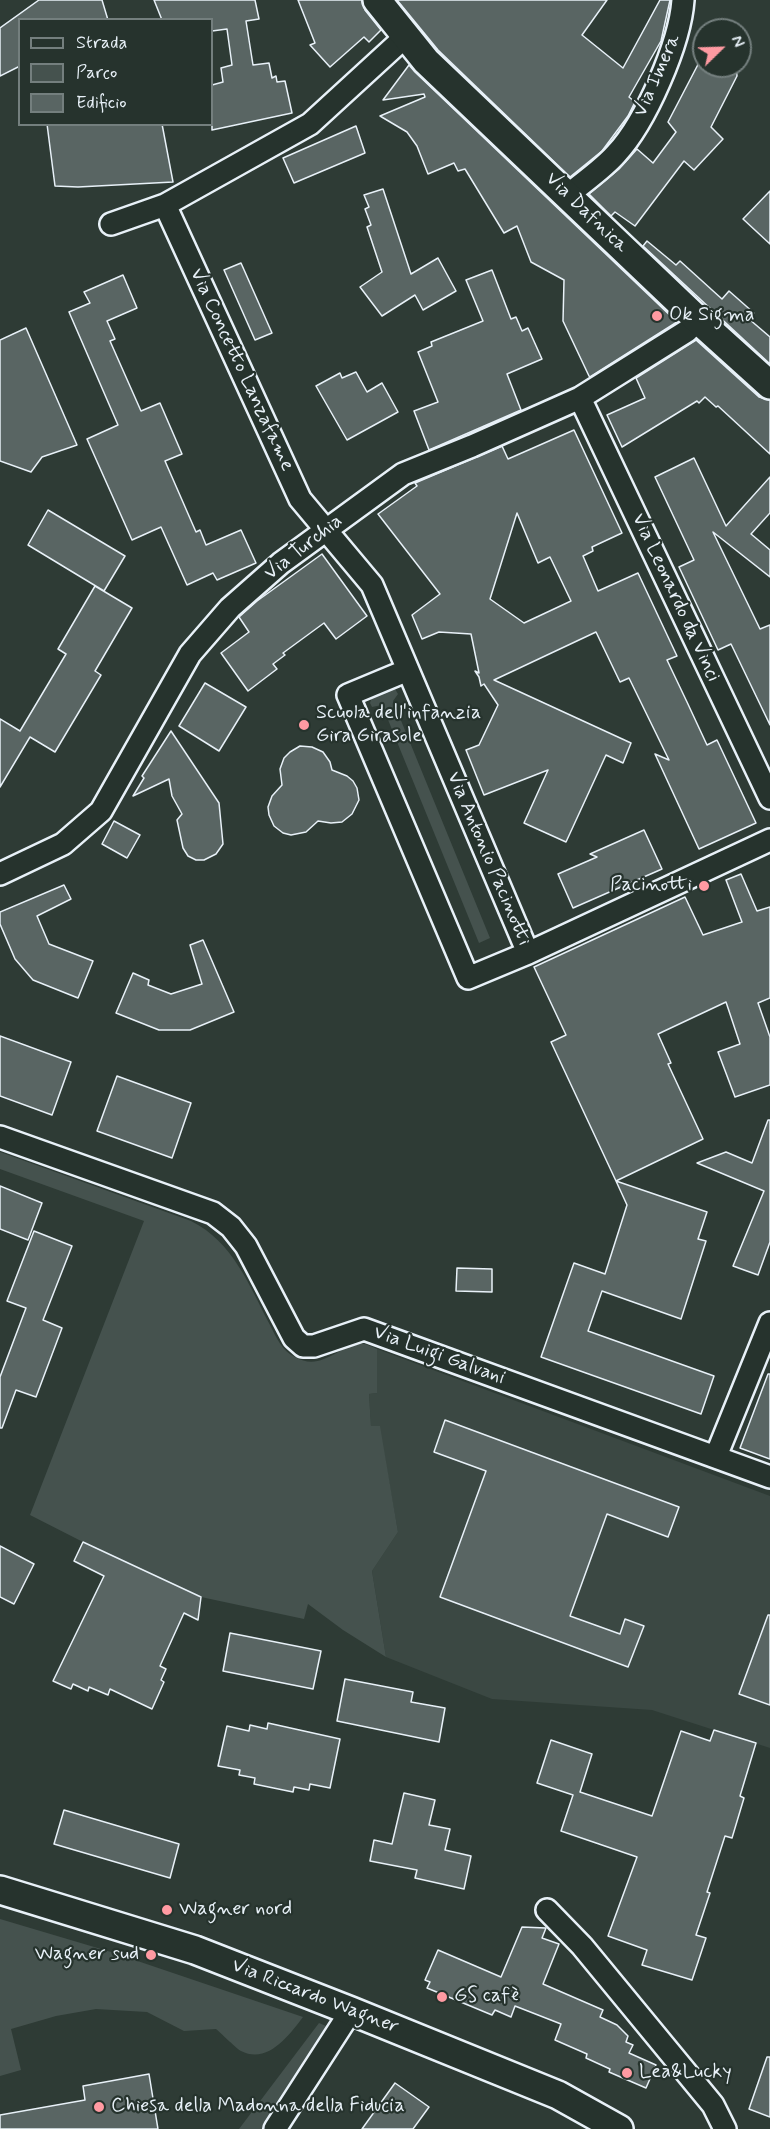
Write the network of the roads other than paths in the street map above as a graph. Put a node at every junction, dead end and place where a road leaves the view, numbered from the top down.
1 (377, 0) edge
2 (683, 0) edge
3 (406, 36) junction
4 (567, 196) junction
5 (165, 205) junction
6 (111, 224) dead end
7 (698, 320) junction
8 (770, 385) edge
9 (580, 398) junction
10 (326, 530) junction
11 (408, 670) junction
12 (770, 798) edge
13 (770, 840) edge
14 (0, 874) edge
15 (528, 953) junction
16 (0, 1137) edge
17 (770, 1323) edge
18 (716, 1456) junction
19 (770, 1477) edge
20 (0, 1890) edge
21 (547, 1910) dead end
22 (351, 2011) junction
23 (275, 2129) edge
24 (619, 2129) edge
25 (725, 2129) edge

1 - 3 street, Via Dafnica
2 - 4 street, Via Imera
3 - 4 street, Via Dafnica
3 - 5 street
4 - 7 street, Via Dafnica
5 - 6 street
5 - 10 street, Via Concetto Lanzafame
7 - 8 street, Via Dafnica
7 - 9 street, Via Turchia
9 - 10 street, Via Turchia
9 - 12 street, Via Leonardo da Vinci
10 - 11 street, Via Antonio Pacinotti
10 - 14 street, Via Turchia
11 - 15 street, Via Antonio Pacinotti
11 - 15 street
13 - 15 street, Via Antonio Pacinotti
16 - 18 street, Via Luigi Galvani
17 - 18 street
18 - 19 street, Via Luigi Galvani
20 - 22 street, Via Riccardo Wagner
21 - 25 street
22 - 23 street
22 - 24 street, Via Riccardo Wagner

